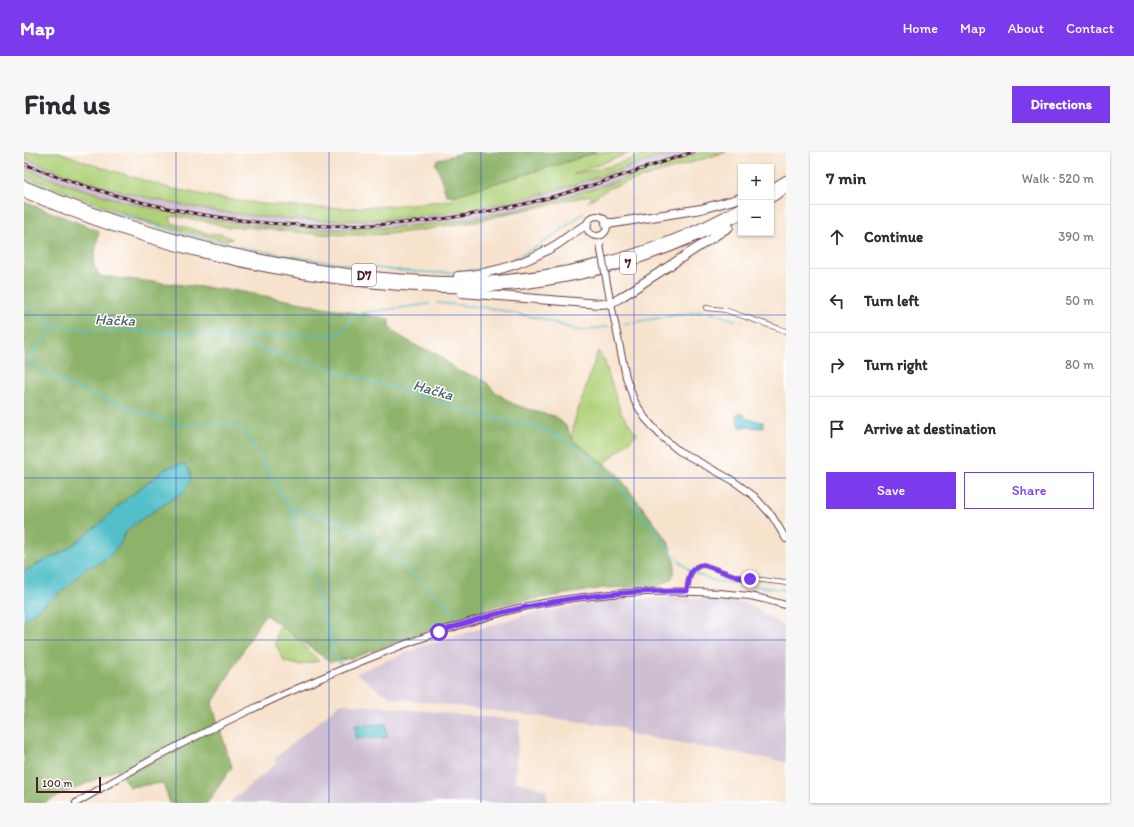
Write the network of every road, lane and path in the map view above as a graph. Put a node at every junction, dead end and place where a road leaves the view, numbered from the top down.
1 (786, 176) edge
2 (786, 180) edge
3 (774, 182) edge
4 (24, 185) edge
5 (786, 189) edge
6 (24, 193) edge
7 (774, 194) edge
8 (774, 195) edge
9 (738, 199) edge
10 (738, 209) edge
11 (738, 218) edge
12 (738, 222) edge
13 (606, 223) junction
14 (587, 225) junction
15 (598, 236) junction
16 (412, 283) junction
17 (508, 286) joint
18 (611, 303) junction
19 (706, 308) dead end
20 (786, 330) edge
21 (786, 539) edge
22 (786, 584) edge
23 (687, 591) junction
24 (786, 605) edge
25 (76, 803) edge

1 - 3 highway
2 - 7 highway
4 - 16 highway, D7
5 - 8 highway
6 - 16 highway, D7
9 - 13 highway
10 - 16 highway, D7
11 - 17 highway, 7
12 - 18 highway
13 - 14 street
13 - 15 street
14 - 15 street
14 - 16 highway
15 - 18 street, bridge
16 - 17 highway, D7
16 - 18 highway
18 - 21 street
19 - 20 street
22 - 23 street
23 - 24 street
23 - 25 street

